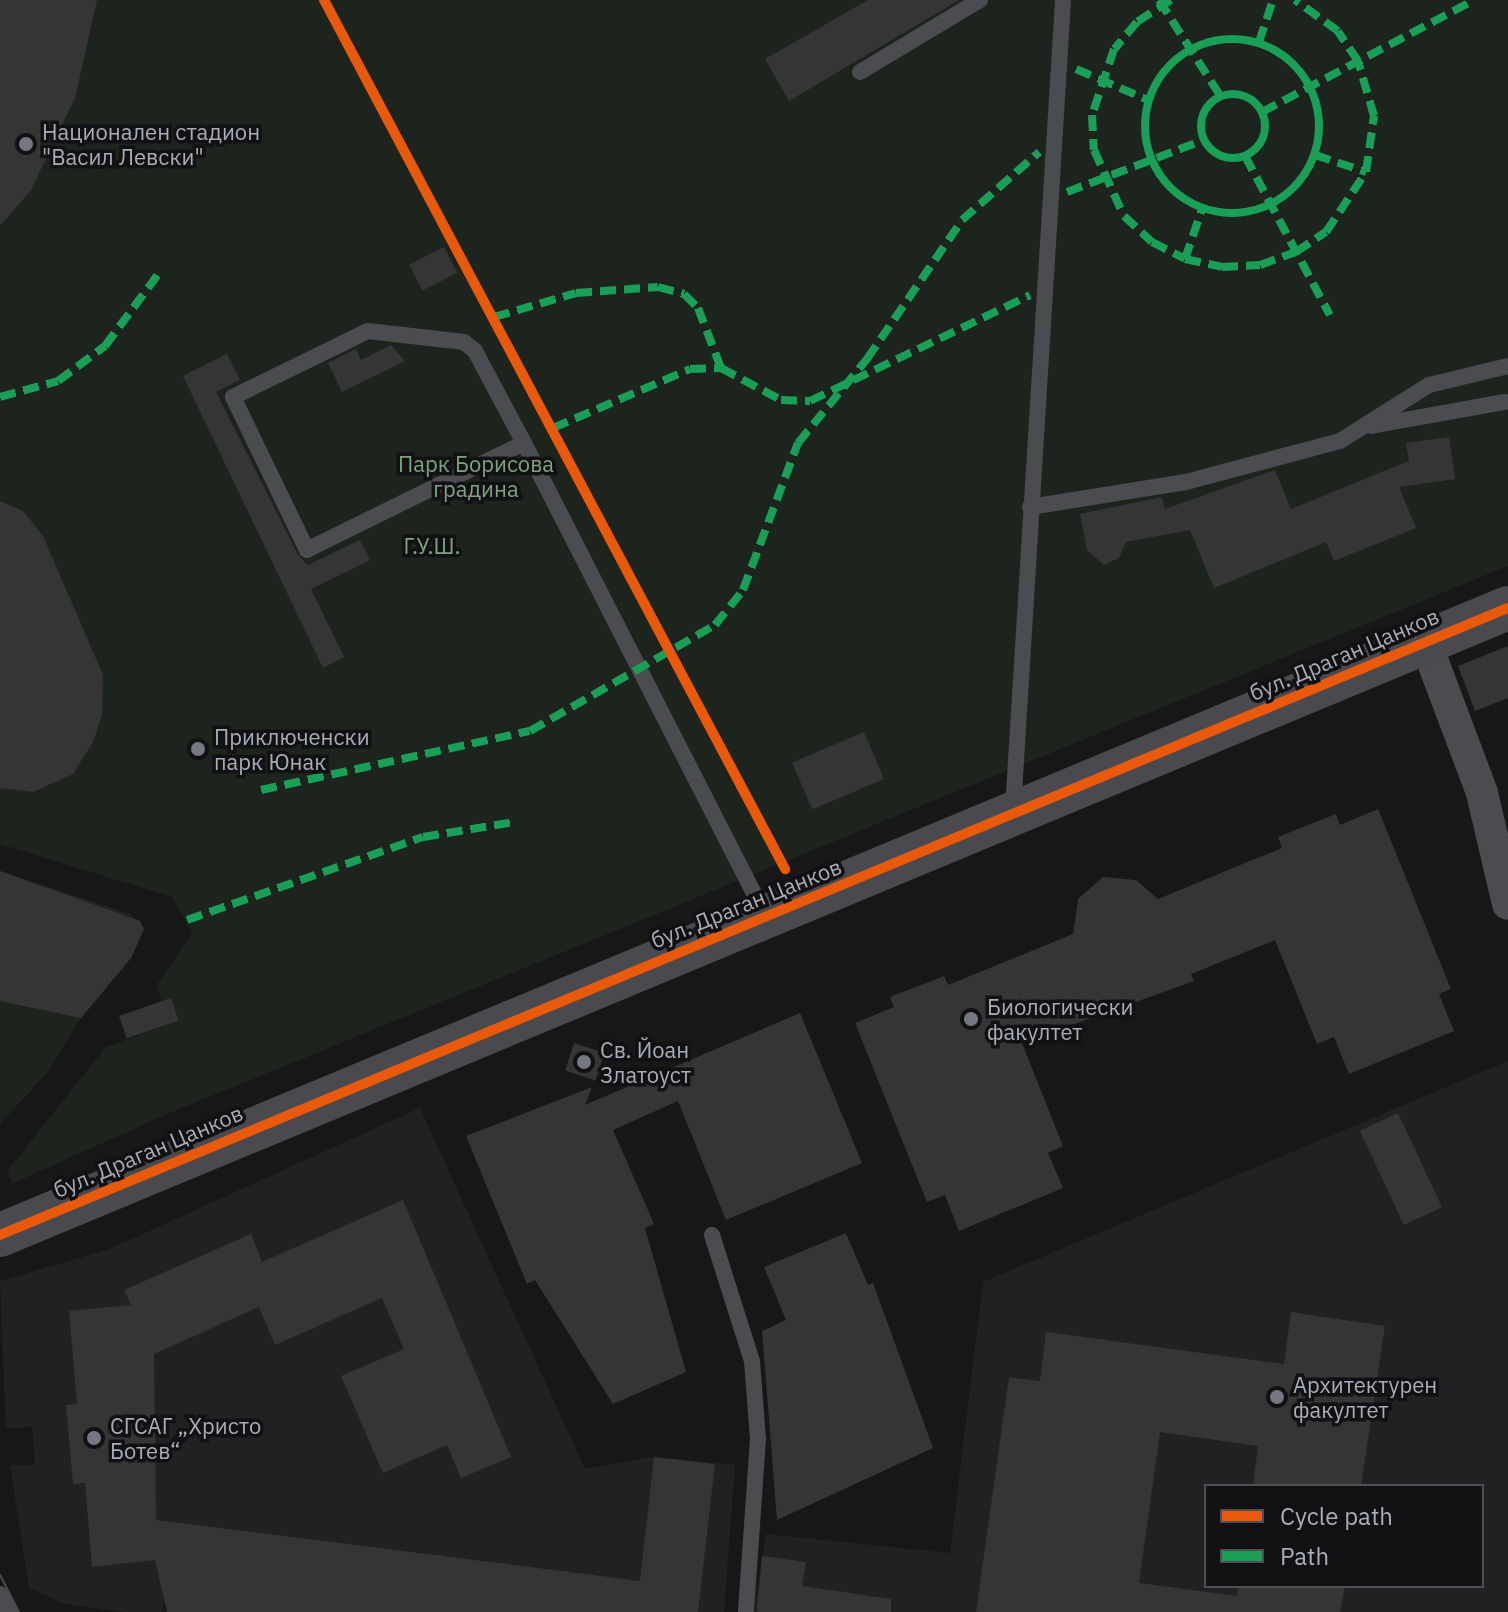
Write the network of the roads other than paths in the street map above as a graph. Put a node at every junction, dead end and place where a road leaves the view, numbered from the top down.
1 (980, 0) edge
2 (1063, 0) edge
3 (860, 72) dead end
4 (1508, 366) edge
5 (1505, 402) dead end
6 (1371, 426) junction
7 (524, 443) junction
8 (1030, 507) junction
9 (1508, 608) edge
10 (1425, 641) junction
11 (1012, 814) junction
12 (1508, 904) edge
13 (766, 917) junction
14 (0, 1235) edge
15 (712, 1235) dead end
16 (0, 1594) edge
17 (11, 1612) edge
18 (746, 1612) edge

1 - 3 lane
2 - 8 lane
4 - 6 lane
5 - 6 lane
6 - 8 lane
7 - 7 lane
7 - 13 lane
8 - 11 lane
9 - 10 street, бул. Драган Цанков
10 - 11 street, бул. Драган Цанков
10 - 12 street
11 - 13 street, бул. Драган Цанков
13 - 14 street, бул. Драган Цанков
15 - 18 lane
16 - 17 lane

